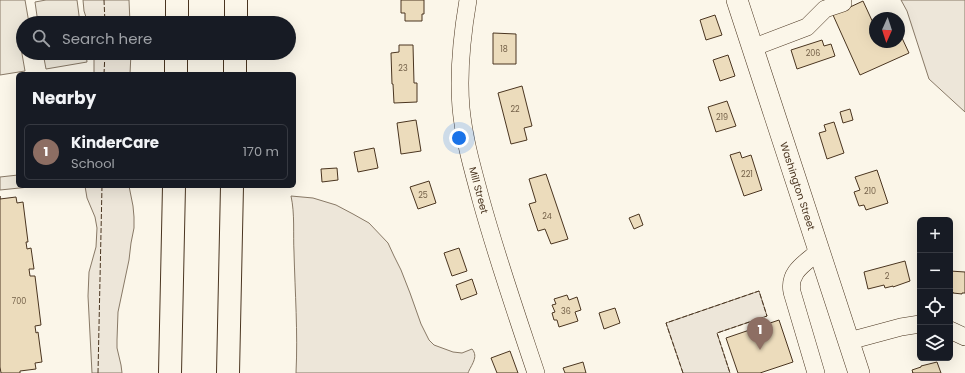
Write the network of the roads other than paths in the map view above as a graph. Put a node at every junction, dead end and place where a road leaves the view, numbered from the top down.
1 (177, 0) edge
2 (236, 0) edge
3 (468, 0) edge
4 (737, 0) edge
5 (843, 3) dead end
6 (177, 16) edge
7 (236, 16) edge
8 (752, 48) junction
9 (176, 60) edge
10 (235, 60) edge
11 (176, 72) edge
12 (235, 72) edge
13 (174, 188) edge
14 (232, 188) edge
15 (819, 251) junction
16 (917, 324) edge
17 (953, 331) edge
18 (965, 337) edge
19 (849, 341) junction
20 (170, 373) edge
21 (228, 373) edge
22 (536, 373) edge
23 (816, 373) edge
24 (859, 373) edge

1 - 6 highway
2 - 7 highway
3 - 22 street, Mill Street
4 - 8 main road, Washington Street
5 - 8 street
8 - 15 main road, Washington Street
9 - 11 highway
10 - 12 highway
13 - 20 highway
14 - 21 highway
15 - 19 main road, Washington Street
15 - 23 street
16 - 19 street
17 - 18 street
19 - 24 main road, Washington Street

